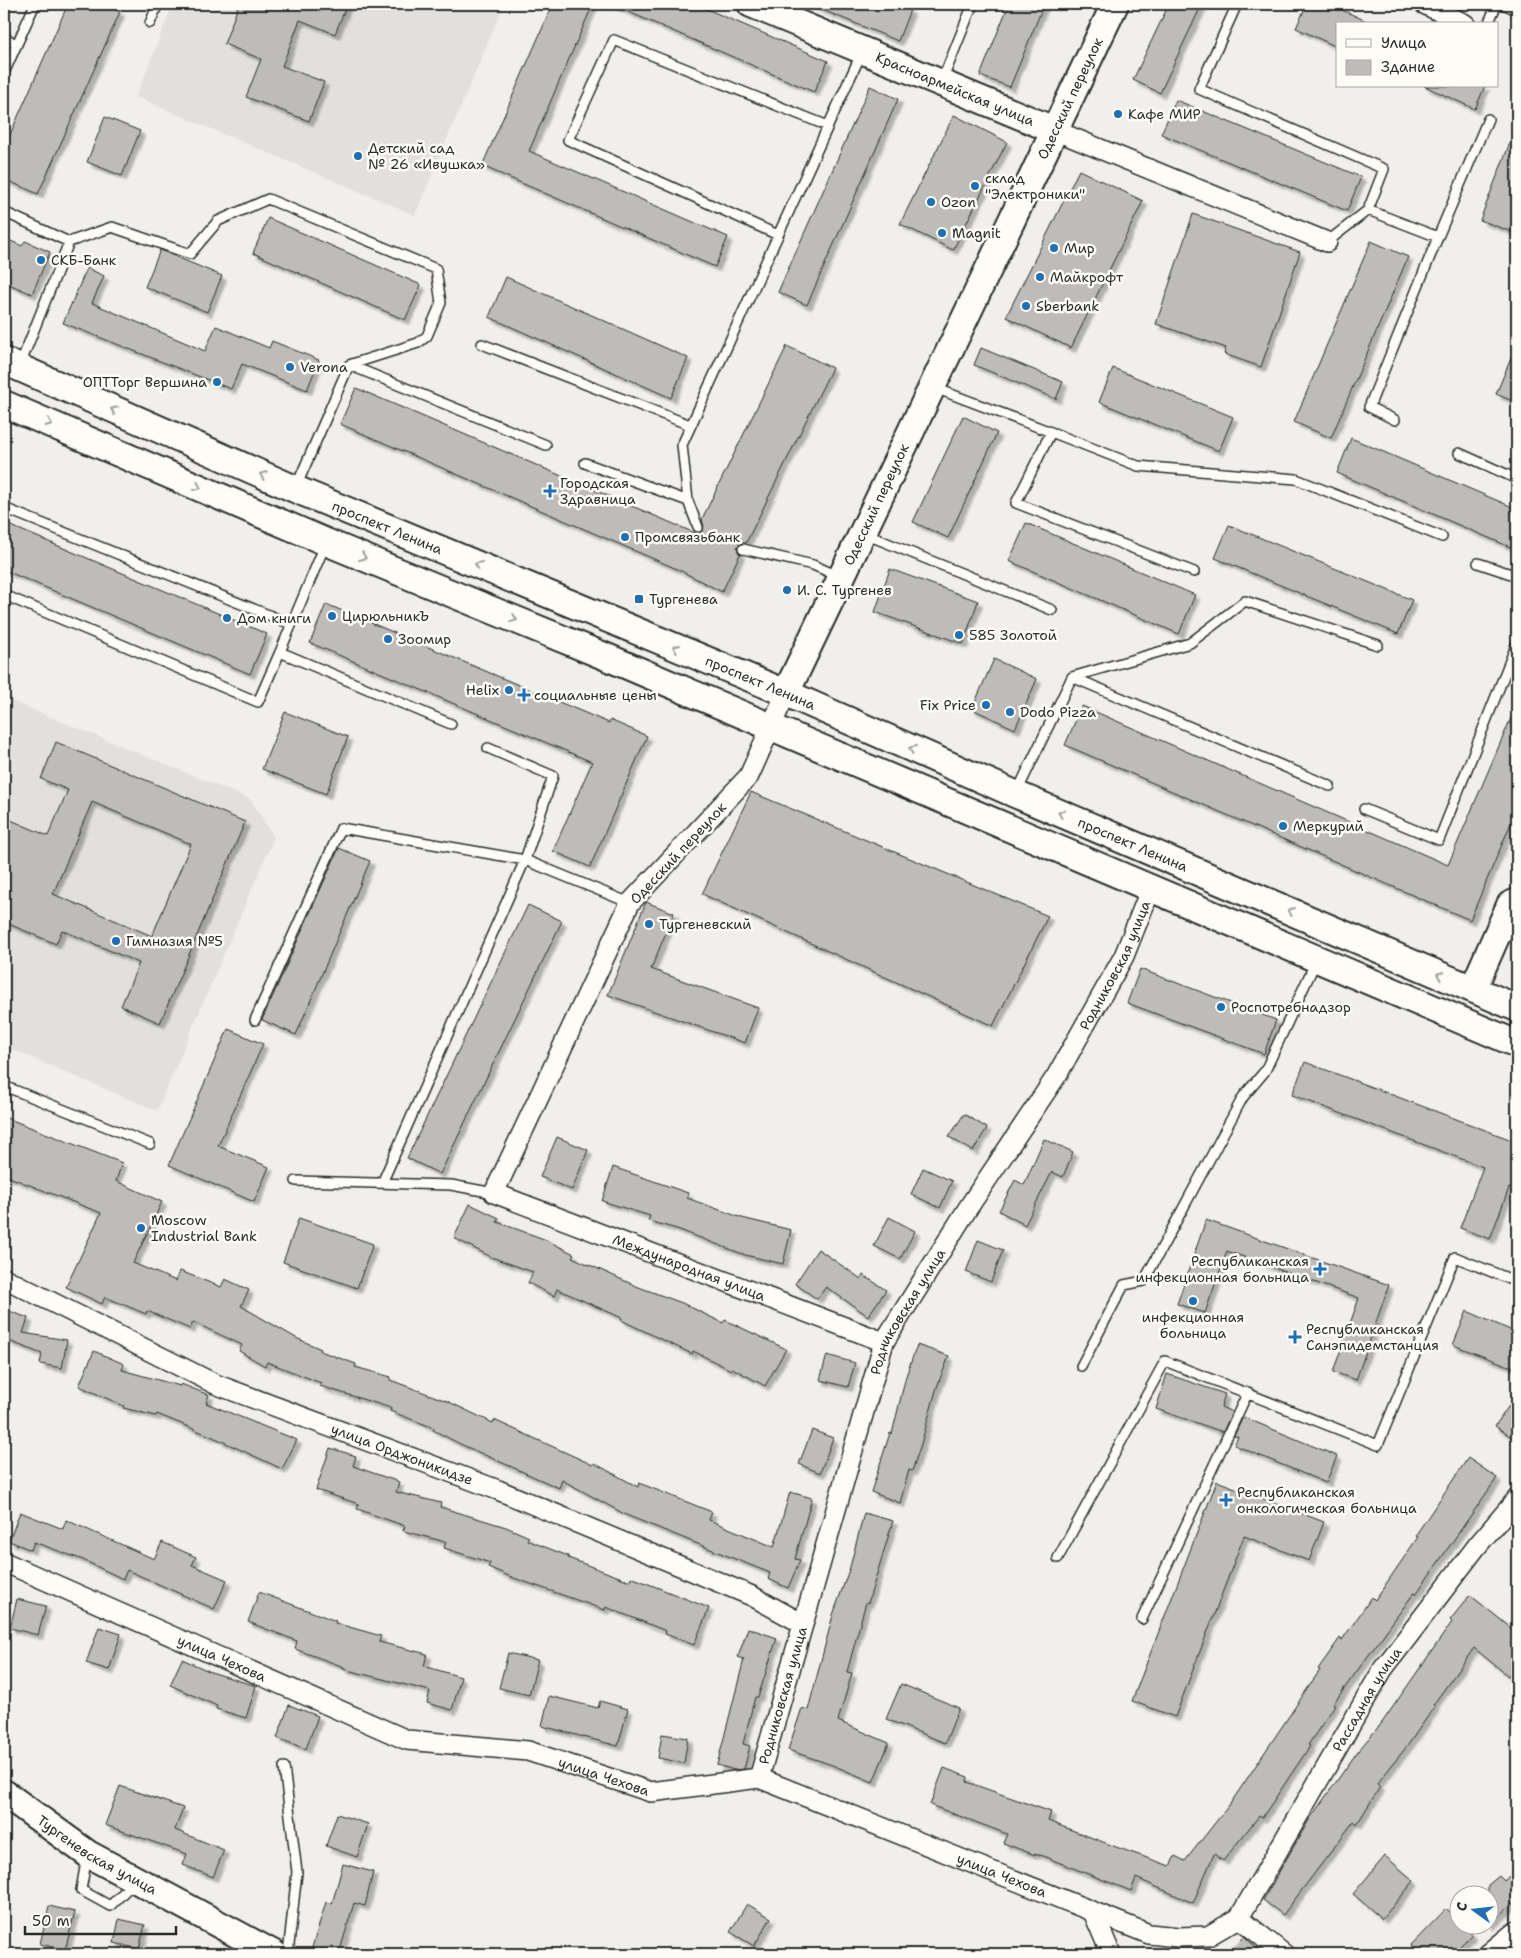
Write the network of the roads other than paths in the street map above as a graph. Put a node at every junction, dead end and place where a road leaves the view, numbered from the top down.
1 (35, 4) edge
2 (158, 4) edge
3 (973, 4) edge
4 (1115, 4) edge
5 (1237, 4) edge
6 (1424, 4) edge
7 (1497, 4) edge
8 (1503, 4) edge
9 (764, 6) edge
10 (1517, 10) edge
11 (1460, 22) edge
12 (1489, 22) edge
13 (150, 23) dead end
14 (4, 38) edge
15 (17, 44) junction
16 (862, 52) junction
17 (4, 73) edge
18 (941, 84) junction
19 (1488, 119) dead end
20 (828, 126) junction
21 (1054, 130) junction
22 (1368, 210) junction
23 (4, 212) edge
24 (778, 234) junction
25 (1438, 237) junction
26 (69, 242) junction
27 (1328, 242) joint
28 (482, 344) dead end
29 (11, 365) edge
30 (349, 365) junction
31 (932, 387) junction
32 (4, 404) edge
33 (1395, 420) dead end
34 (690, 425) junction
35 (1052, 432) junction
36 (546, 445) dead end
37 (1459, 453) dead end
38 (584, 463) dead end
39 (1517, 479) edge
40 (295, 489) junction
41 (688, 500) junction
42 (4, 508) edge
43 (698, 527) dead end
44 (862, 533) junction
45 (1442, 537) dead end
46 (326, 542) junction
47 (743, 549) dead end
48 (1478, 563) dead end
49 (1194, 572) dead end
50 (1517, 576) edge
51 (841, 577) junction
52 (4, 594) edge
53 (1052, 610) dead end
54 (291, 624) junction
55 (1517, 642) edge
56 (1378, 645) dead end
57 (280, 652) junction
58 (1072, 677) junction
59 (786, 693) junction
60 (451, 724) dead end
61 (771, 727) junction
62 (488, 748) dead end
63 (1330, 786) dead end
64 (1015, 794) junction
65 (1364, 809) dead end
66 (525, 860) junction
67 (1151, 888) junction
68 (1515, 899) edge
69 (630, 903) junction
70 (1317, 959) junction
71 (1473, 989) junction
72 (1517, 1008) edge
73 (255, 1020) dead end
74 (1517, 1044) edge
75 (4, 1086) edge
76 (150, 1144) dead end
77 (296, 1181) dead end
78 (382, 1183) junction
79 (494, 1193) junction
80 (4, 1278) edge
81 (1517, 1282) edge
82 (884, 1342) junction
83 (1081, 1366) dead end
84 (1248, 1392) junction
85 (1517, 1499) edge
86 (1058, 1558) dead end
87 (4, 1562) edge
88 (1142, 1619) dead end
89 (803, 1624) junction
90 (284, 1767) dead end
91 (759, 1778) junction
92 (9, 1801) edge
93 (88, 1854) junction
94 (136, 1880) junction
95 (1094, 1912) junction
96 (1239, 1918) junction
97 (1517, 1930) edge
98 (274, 1954) edge
99 (288, 1954) edge
100 (1111, 1954) edge
101 (1284, 1954) edge
102 (1488, 1954) edge

1 - 15 lane
2 - 13 lane
3 - 18 lane
4 - 21 main road, Одесский переулок
5 - 22 lane
6 - 11 street
7 - 12 lane
8 - 10 lane
9 - 16 main road, Красноармейская улица
14 - 15 lane
15 - 17 lane
16 - 18 main road, Красноармейская улица
16 - 20 lane
18 - 21 main road, Красноармейская улица
19 - 25 lane
20 - 24 lane
20 - 24 lane
21 - 27 street, Красноармейская улица
21 - 31 main road, Одесский переулок
22 - 25 lane
22 - 27 lane
23 - 26 lane
24 - 34 lane
25 - 33 lane
26 - 29 lane
26 - 30 lane
28 - 34 lane
40 -> 29 main road, проспект Ленина
30 - 36 lane
30 - 40 lane
31 - 35 lane
31 - 44 main road, Одесский переулок
32 -> 46 main road
34 - 41 lane
35 - 45 lane
35 - 49 lane
37 - 39 lane
38 - 41 lane
59 -> 40 main road, проспект Ленина
41 - 43 lane
42 - 54 lane
44 - 51 main road, Одесский переулок
44 - 53 lane
46 - 54 lane
46 -> 61 main road
47 - 51 lane
48 - 50 lane
51 - 59 main road, Одесский переулок
52 - 57 lane
54 - 57 lane
55 - 65 lane
56 - 58 lane
57 - 60 lane
58 - 63 lane
58 - 64 lane
59 - 61 street, Одесский переулок
64 -> 59 main road, проспект Ленина
61 - 67 main road
61 - 69 street, Одесский переулок
62 - 66 lane
71 -> 64 main road, проспект Ленина
66 - 69 lane
66 - 73 lane
66 - 78 lane
67 - 70 main road
67 - 82 street, Родниковская улица
68 - 71 main road
69 - 79 street, Одесский переулок
70 - 74 main road
70 - 83 lane
71 - 72 main road, проспект Ленина
75 - 76 lane
77 - 78 lane
78 - 79 lane
79 - 82 street, Международная улица
80 - 89 street, улица Орджоникидзе
81 - 84 lane
82 - 89 street, Родниковская улица
84 - 86 lane
84 - 88 lane
85 - 96 street, Рассадная улица
87 - 91 street, улица Чехова
89 - 91 street, Родниковская улица
90 - 99 lane
91 - 95 street, улица Чехова
92 - 93 main road, Тургеневская улица
93 - 94 main road, Тургеневская улица
93 - 94 lane
94 - 98 main road, Тургеневская улица
95 - 96 street, улица Чехова
95 - 100 street
96 - 101 street
97 - 102 street

